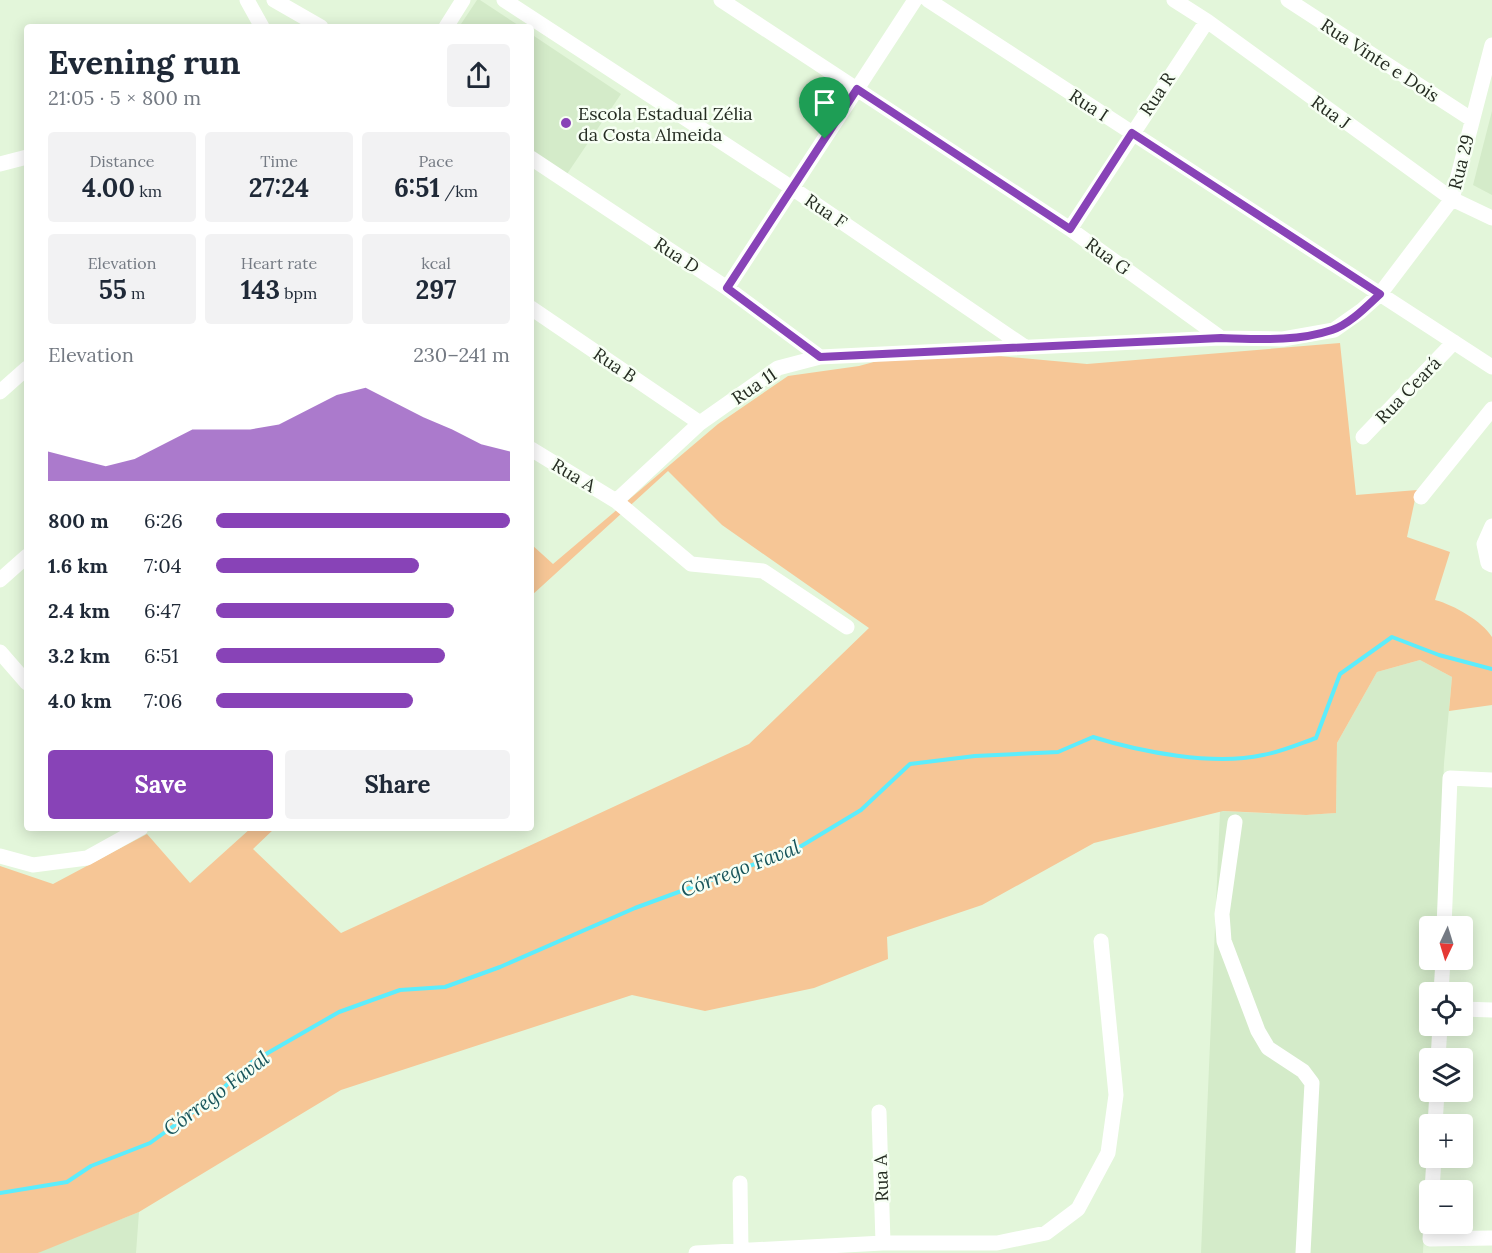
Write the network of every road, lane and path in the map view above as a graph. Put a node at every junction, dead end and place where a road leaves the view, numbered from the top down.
1 (247, 0) edge
2 (274, 0) edge
3 (463, 0) edge
4 (504, 0) edge
5 (721, 0) edge
6 (915, 0) edge
7 (928, 0) edge
8 (1174, 0) edge
9 (1288, 0) edge
10 (1207, 21) junction
11 (260, 24) edge
12 (316, 24) edge
13 (448, 24) edge
14 (1492, 45) edge
15 (857, 89) junction
16 (1471, 119) junction
17 (1132, 133) junction
18 (24, 158) edge
19 (534, 160) edge
20 (2, 165) edge
21 (792, 188) junction
22 (1452, 199) junction
23 (1492, 218) edge
24 (1070, 229) junction
25 (727, 288) junction
26 (1380, 294) junction
27 (534, 310) edge
28 (1221, 338) junction
29 (1454, 342) junction
30 (1025, 347) junction
31 (820, 357) junction
32 (1492, 367) edge
33 (24, 371) edge
34 (0, 392) edge
35 (1492, 409) edge
36 (700, 423) junction
37 (1362, 437) dead end
38 (534, 451) edge
39 (1420, 497) dead end
40 (616, 501) junction
41 (1492, 526) edge
42 (24, 559) edge
43 (1492, 565) edge
44 (0, 580) edge
45 (847, 627) dead end
46 (0, 652) edge
47 (24, 680) edge
48 (1492, 780) edge
49 (1235, 822) dead end
50 (136, 831) edge
51 (0, 856) edge
52 (1444, 916) edge
53 (1101, 941) dead end
54 (1473, 1009) edge
55 (1492, 1010) edge
56 (879, 1112) dead end
57 (740, 1183) dead end
58 (1430, 1234) edge
59 (1492, 1238) edge
60 (883, 1243) junction
61 (741, 1251) junction
62 (696, 1253) edge
63 (1303, 1253) edge

1 - 11 street
2 - 12 street
3 - 13 street
4 - 21 street, Rua F
5 - 15 street, Rua G
6 - 15 street
7 - 17 street, Rua I
8 - 10 street, Rua J
9 - 16 street, Rua Vinte e Dois
10 - 17 street, Rua R
10 - 22 street, Rua J
14 - 16 street, Rua 29
15 - 21 street
15 - 24 street, Rua G
16 - 22 street, Rua 29
17 - 24 street, Rua R
17 - 26 street, Rua I
18 - 20 street
19 - 25 street, Rua D
21 - 25 street
21 - 30 street, Rua F
22 - 23 street, Rua J
22 - 26 street, Rua 29
24 - 28 street, Rua G
25 - 31 street, Rua D
26 - 28 street, Rua 11
26 - 29 street, Rua I
27 - 36 street, Rua B
28 - 30 street, Rua 11
29 - 32 street, Rua I
29 - 37 street, Rua Ceará
30 - 31 street, Rua 11
31 - 36 street, Rua 11
33 - 34 street
35 - 39 street
36 - 40 street, Rua 11
38 - 40 street, Rua A
40 - 45 street, Rua A
41 - 43 street
42 - 44 street
46 - 47 street
48 - 52 street
49 - 63 street
50 - 51 street
53 - 60 street
54 - 55 street
56 - 60 street, Rua A
57 - 61 street
58 - 59 street
60 - 61 street
61 - 62 street

